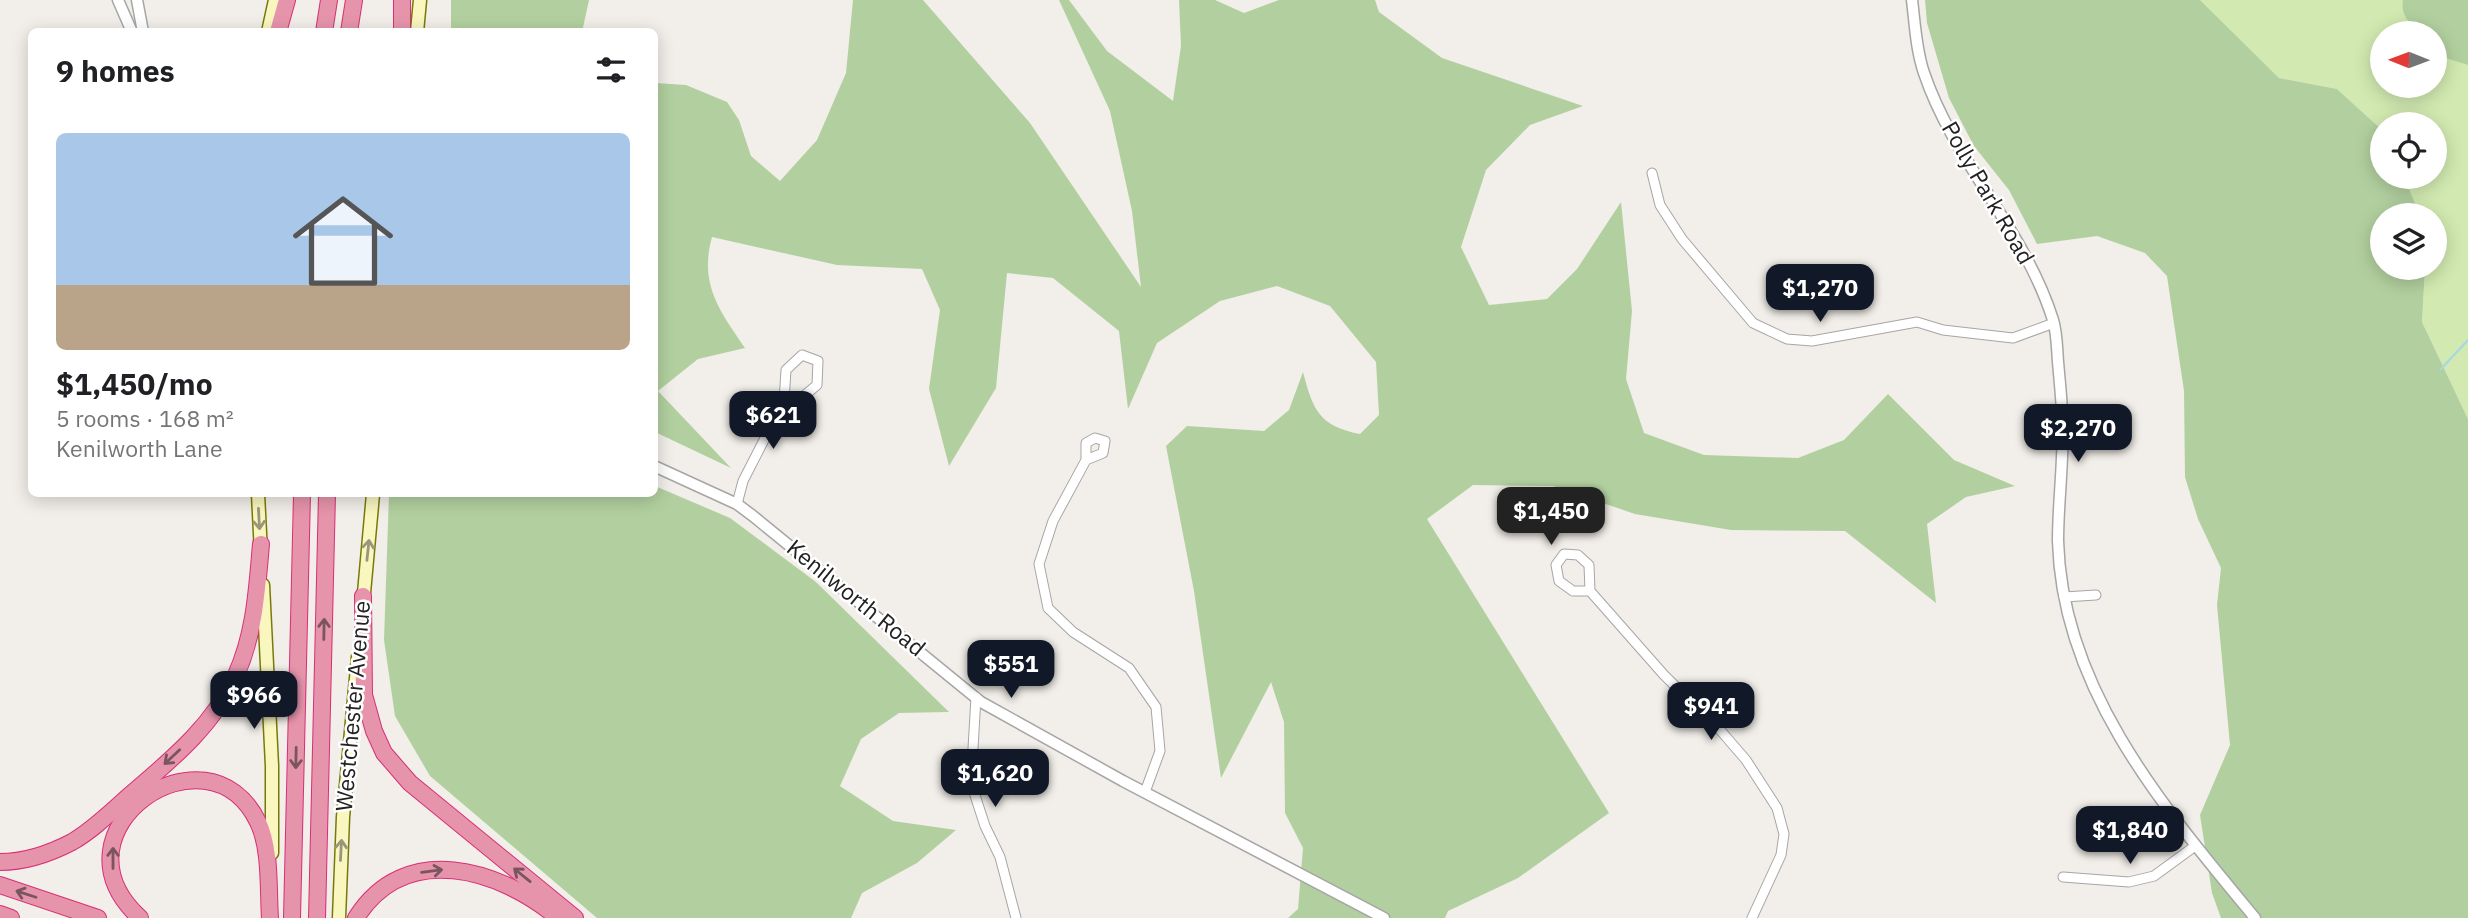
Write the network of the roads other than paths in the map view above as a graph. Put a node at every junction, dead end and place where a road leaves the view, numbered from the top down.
1 (118, 0) edge
2 (137, 0) edge
3 (275, 0) edge
4 (287, 0) edge
5 (329, 0) edge
6 (354, 0) edge
7 (402, 0) edge
8 (420, 0) edge
9 (1912, 0) edge
10 (130, 28) edge
11 (142, 28) edge
12 (269, 28) edge
13 (279, 28) edge
14 (325, 28) edge
15 (350, 28) edge
16 (402, 28) edge
17 (417, 28) edge
18 (1651, 173) dead end
19 (2054, 323) junction
20 (784, 401) junction
21 (1086, 460) dead end
22 (658, 468) edge
23 (258, 497) edge
24 (302, 497) edge
25 (327, 497) edge
26 (373, 497) edge
27 (737, 504) junction
28 (261, 544) junction
29 (1590, 591) junction
30 (2096, 595) dead end
31 (363, 596) junction
32 (2064, 597) junction
33 (976, 697) junction
34 (1145, 792) junction
35 (2195, 846) junction
36 (0, 862) edge
37 (2063, 877) dead end
38 (0, 885) edge
39 (0, 914) edge
40 (11, 918) edge
41 (98, 918) edge
42 (140, 918) edge
43 (270, 918) edge
44 (292, 918) edge
45 (317, 918) edge
46 (338, 918) edge
47 (356, 918) edge
48 (558, 918) edge
49 (575, 918) edge
50 (1016, 918) edge
51 (1384, 918) edge
52 (1752, 918) edge
53 (2255, 918) edge

1 - 10 street
2 - 11 street
3 - 12 main road
4 - 13 highway
5 - 14 highway
6 - 15 highway
7 - 16 highway
8 - 17 main road
9 - 19 street, Polly Park Road
18 - 19 street
19 - 32 street, Polly Park Road
20 - 20 street
20 - 27 street
21 - 34 street
22 - 27 street, Kenilworth Road
23 -> 28 main road
24 -> 44 highway
45 -> 25 highway
31 -> 26 main road, Westchester Avenue
27 - 33 street, Kenilworth Road
28 -> 36 highway
28 - 43 main road
29 - 29 street
29 - 52 street
30 - 32 street
46 -> 31 main road, Westchester Avenue
49 -> 31 highway
32 - 35 street, Polly Park Road
33 - 34 street, Kenilworth Road
33 - 50 street
34 - 51 street, Kenilworth Road
35 - 37 street
35 - 53 street, Polly Park Road
41 -> 38 highway
39 - 40 highway
42 -> 43 highway
47 -> 48 highway

